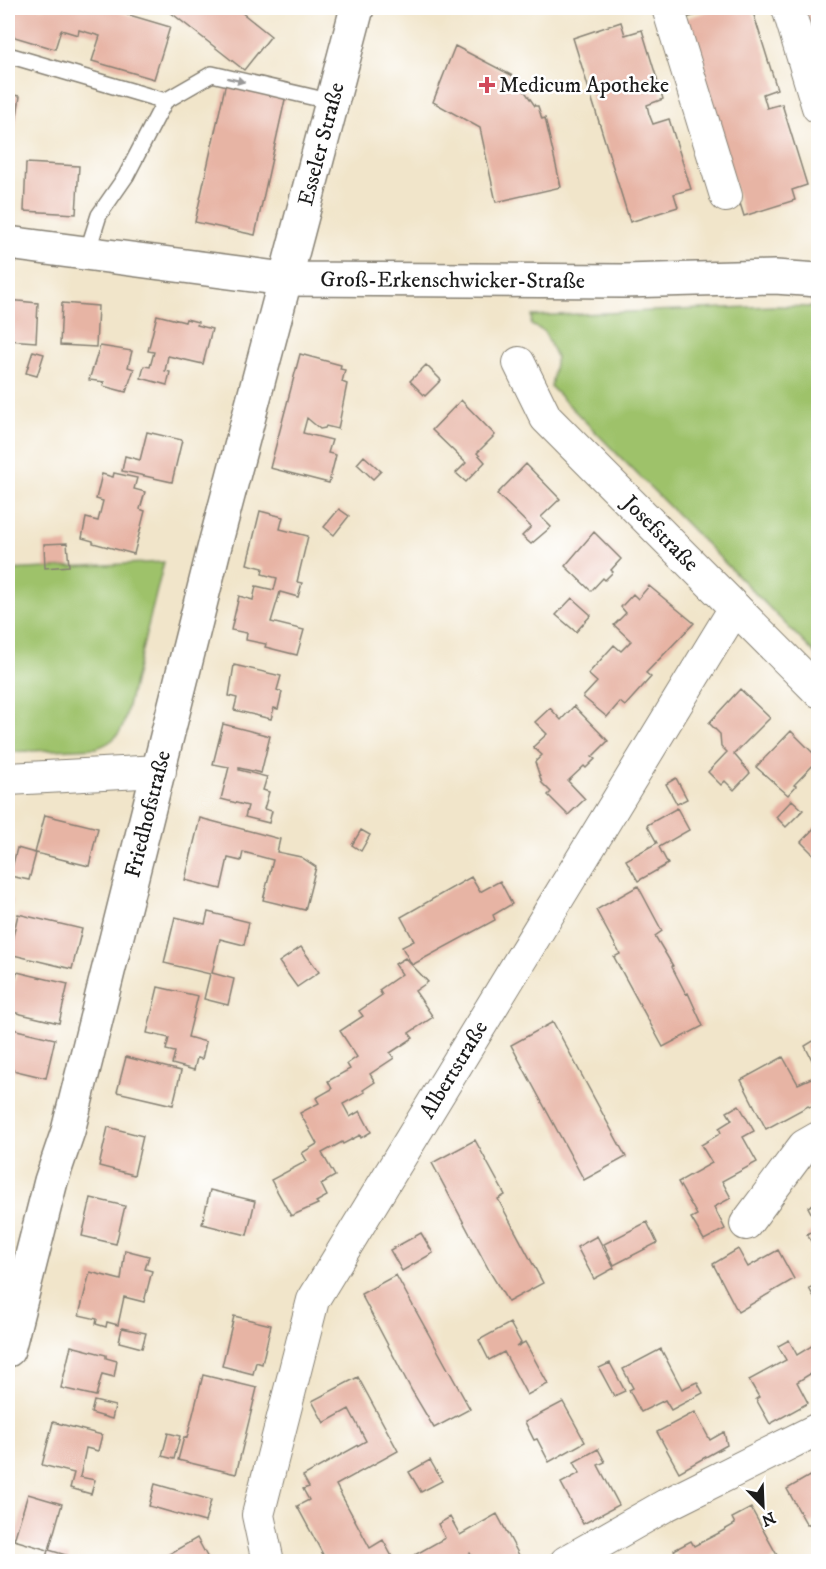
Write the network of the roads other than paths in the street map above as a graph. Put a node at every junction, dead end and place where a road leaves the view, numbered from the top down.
1 (357, 8) edge
2 (668, 8) edge
3 (788, 8) edge
4 (8, 55) edge
5 (165, 101) junction
6 (333, 102) junction
7 (819, 107) edge
8 (726, 196) dead end
9 (8, 243) edge
10 (87, 254) junction
11 (284, 279) junction
12 (819, 280) edge
13 (519, 363) dead end
14 (735, 608) junction
15 (819, 691) edge
16 (160, 771) junction
17 (8, 779) edge
18 (819, 1138) edge
19 (746, 1224) dead end
20 (8, 1350) edge
21 (819, 1429) edge
22 (268, 1562) edge
23 (566, 1562) edge

1 - 6 main road, Esseler Straße
2 - 8 street
3 - 7 street
4 - 5 lane
5 -> 6 lane
5 - 10 lane
6 - 11 main road, Esseler Straße
9 - 10 main road, Groß-Erkenschwicker-Straße
10 - 11 main road, Groß-Erkenschwicker-Straße
11 - 12 main road, Groß-Erkenschwicker-Straße
11 - 16 main road, Friedhofstraße
13 - 14 street, Josefstraße
14 - 15 street, Josefstraße
14 - 22 street, Albertstraße
16 - 17 street
16 - 20 main road, Friedhofstraße
18 - 19 street
21 - 23 street

